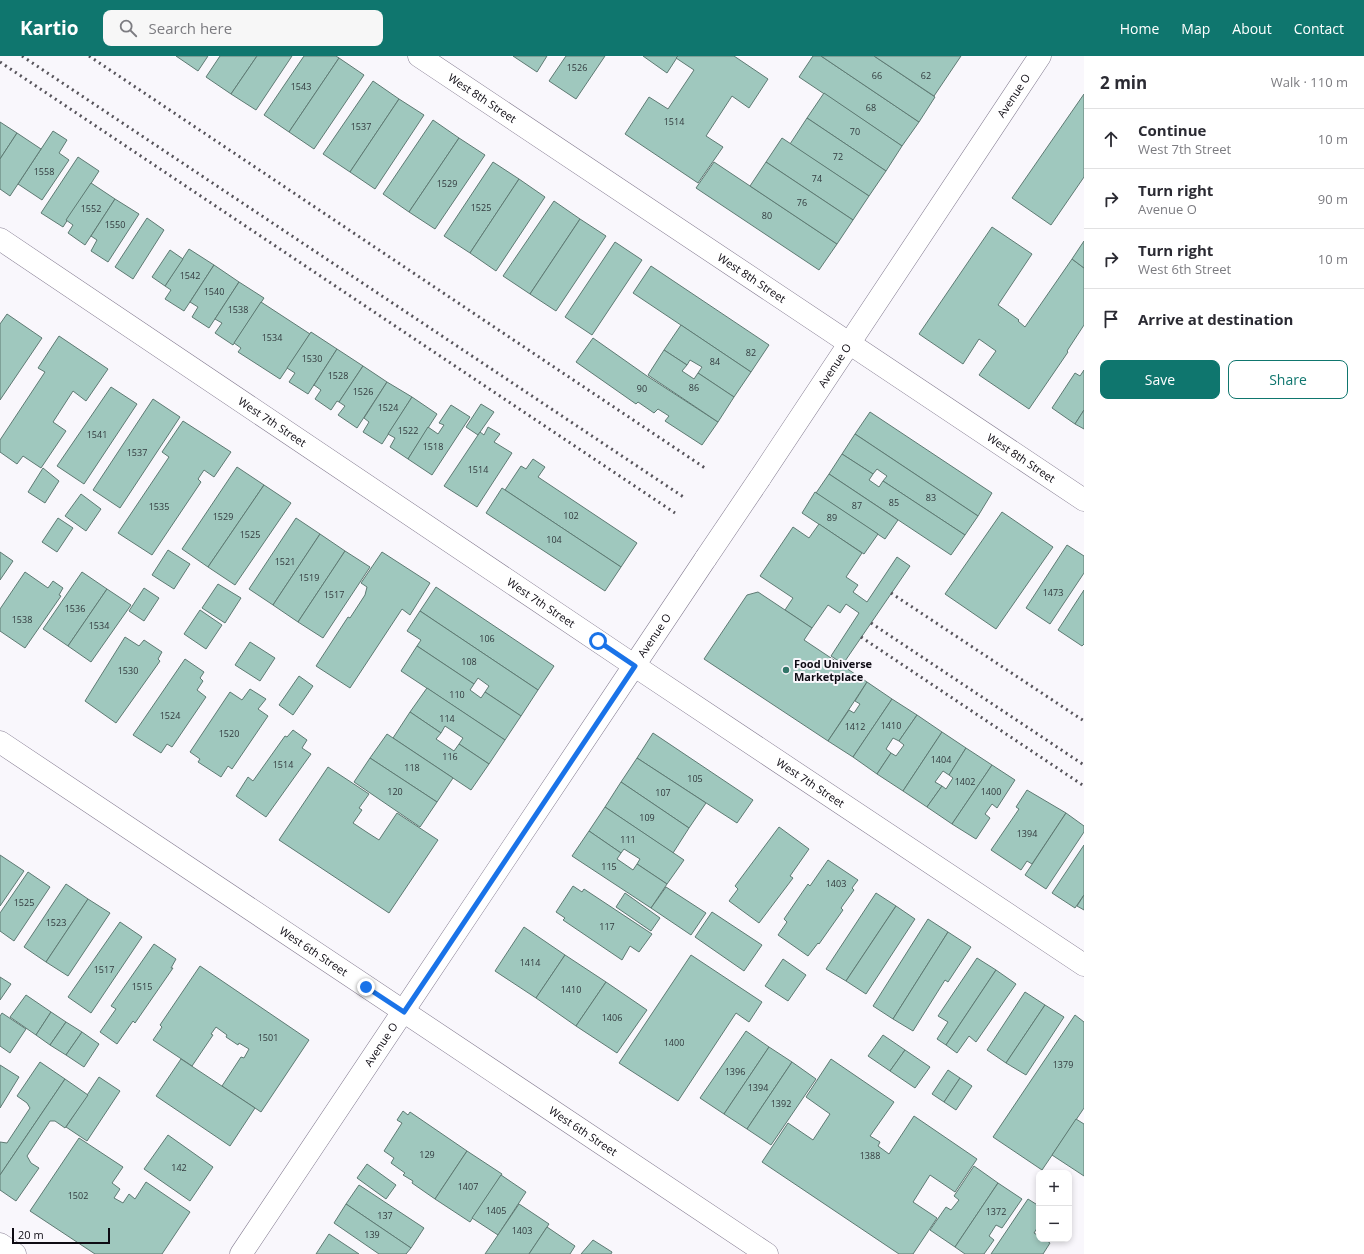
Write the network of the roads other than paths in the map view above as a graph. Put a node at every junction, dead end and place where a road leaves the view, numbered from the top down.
1 (419, 56) edge
2 (1040, 56) edge
3 (0, 240) edge
4 (849, 344) junction
5 (1084, 500) edge
6 (635, 666) junction
7 (0, 742) edge
8 (1084, 965) edge
9 (404, 1012) junction
10 (0, 1244) edge
11 (15, 1254) edge
12 (241, 1254) edge
13 (766, 1254) edge

1 - 4 street, West 8th Street
2 - 4 street, Avenue O
3 - 6 street, West 7th Street
4 - 5 street, West 8th Street
4 - 6 street, Avenue O, bridge
6 - 8 street, West 7th Street
6 - 9 street, Avenue O
7 - 9 street, West 6th Street
9 - 12 street, Avenue O
9 - 13 street, West 6th Street
10 - 11 street

